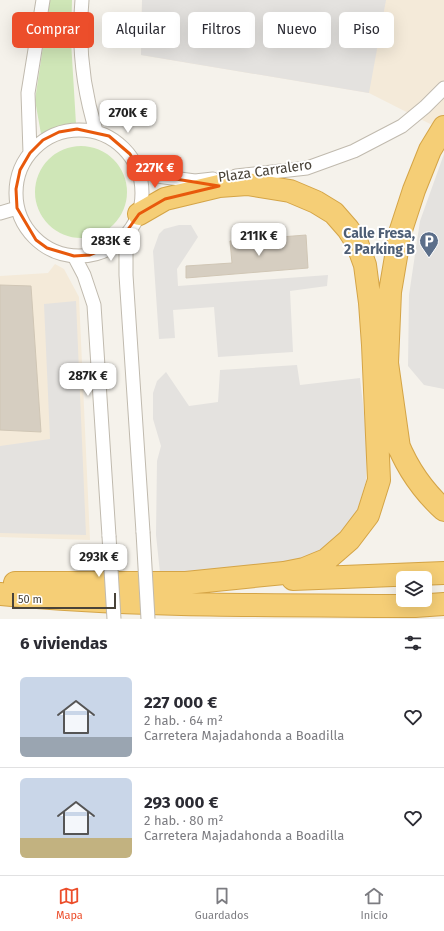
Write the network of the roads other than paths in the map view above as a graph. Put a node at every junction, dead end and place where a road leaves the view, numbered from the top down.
1 (43, 0) edge
2 (82, 0) edge
3 (444, 88) edge
4 (444, 127) edge
5 (96, 131) junction
6 (30, 152) junction
7 (137, 166) junction
8 (195, 181) junction
9 (219, 186) junction
10 (17, 208) junction
11 (0, 213) edge
12 (135, 222) junction
13 (74, 256) junction
14 (374, 345) junction
15 (399, 448) junction
16 (444, 510) edge
17 (444, 573) edge
18 (0, 583) edge
19 (176, 584) junction
20 (0, 594) edge
21 (444, 604) edge
22 (114, 619) edge
23 (148, 619) edge

1 - 6 street
2 - 5 street
3 - 8 street, Plaza Carralero
4 - 15 highway
5 - 6 street
5 - 7 street
6 - 10 street
7 - 8 street, Plaza Carralero
7 - 12 street
8 - 9 highway
9 - 12 highway
9 - 14 highway
10 - 11 street
10 - 13 street
12 - 13 street
12 - 23 street, bridge
13 - 22 street, bridge
14 - 15 highway
14 - 19 highway
15 - 16 highway
17 - 19 highway
18 - 19 highway
20 - 21 highway

